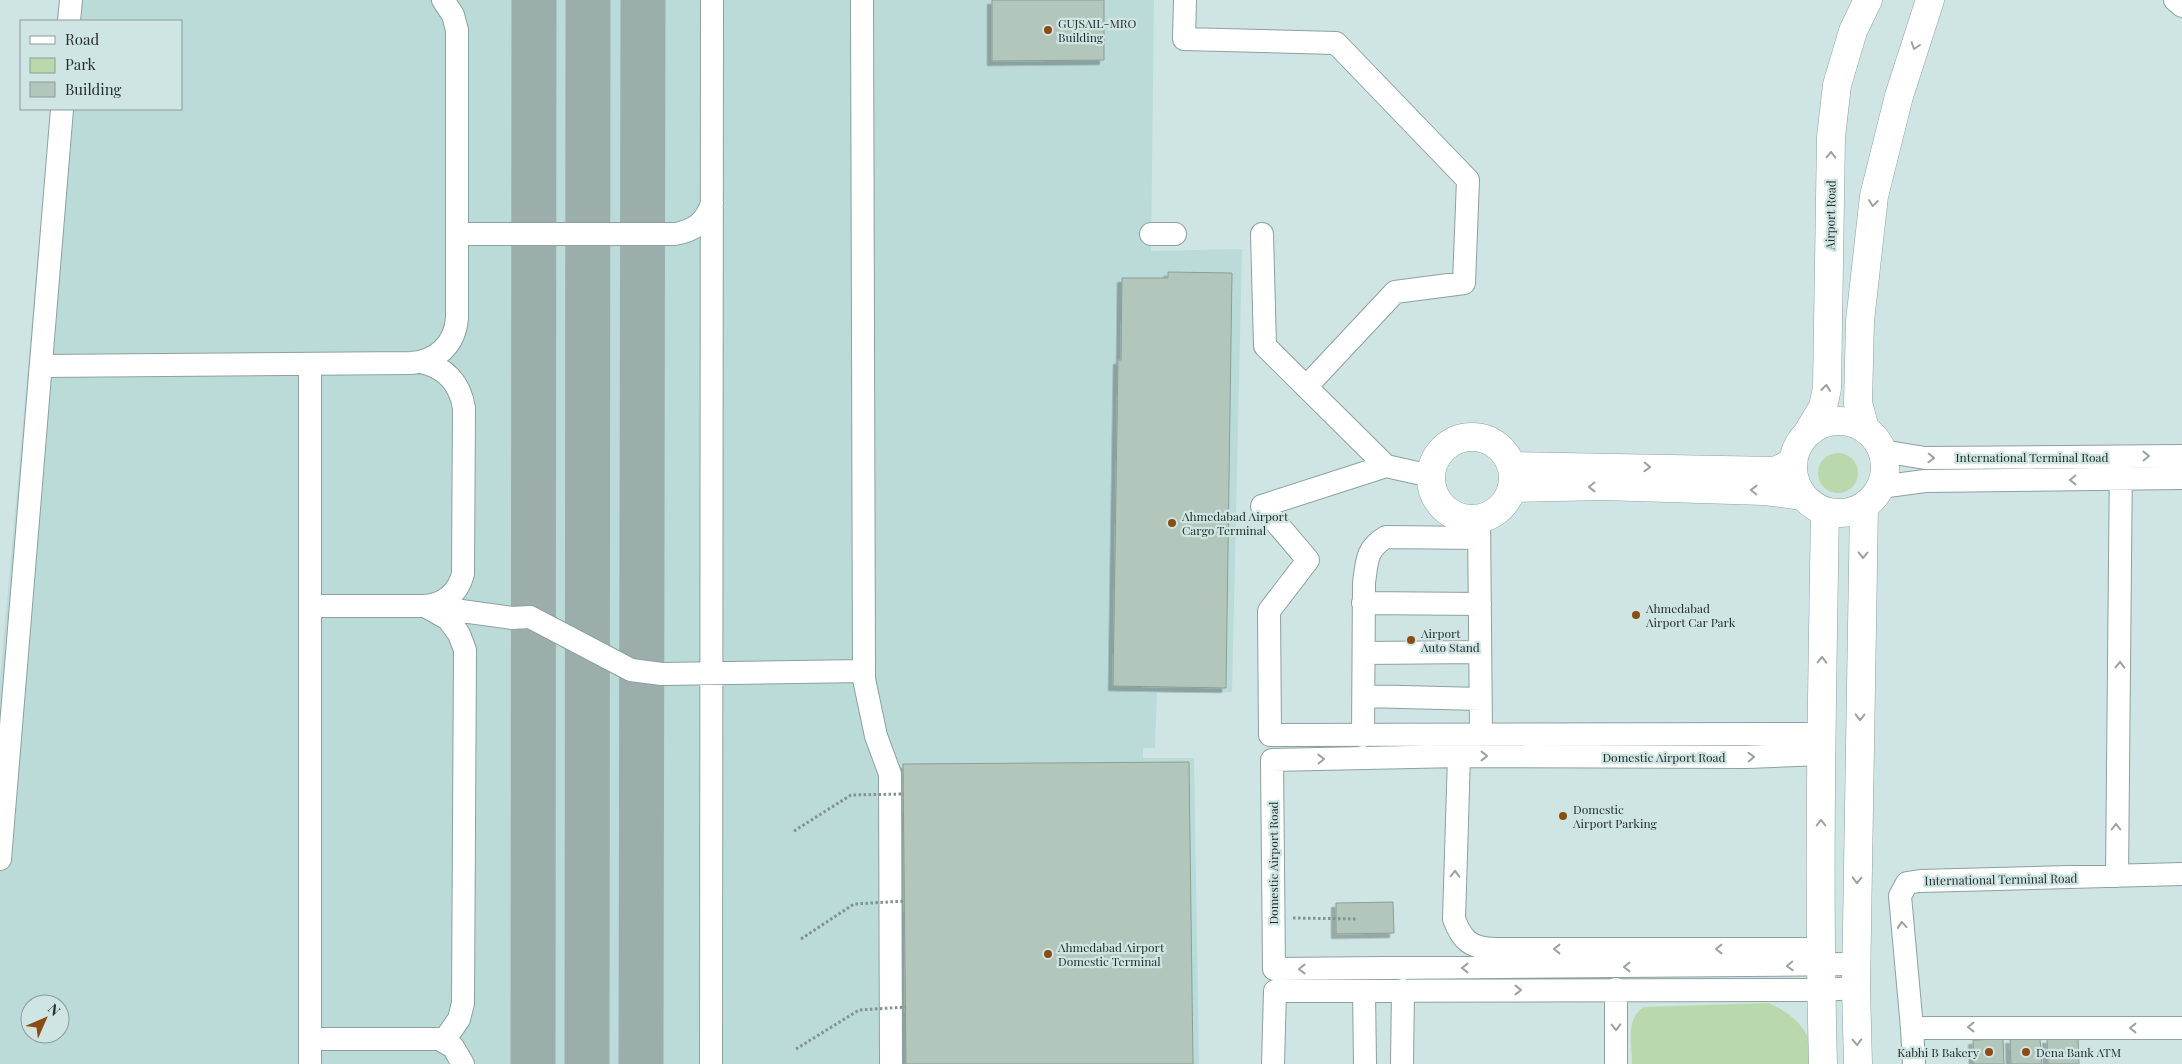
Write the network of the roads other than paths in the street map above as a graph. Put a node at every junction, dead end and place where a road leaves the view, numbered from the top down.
1 (71, 0) edge
2 (443, 0) edge
3 (712, 0) edge
4 (862, 0) edge
5 (1185, 0) edge
6 (1868, 0) edge
7 (1930, 0) edge
8 (2176, 0) edge
9 (2182, 6) edge
10 (70, 20) edge
11 (62, 110) edge
12 (712, 203) junction
13 (457, 234) junction
14 (678, 234) junction
15 (1151, 234) dead end
16 (1175, 234) dead end
17 (1262, 234) dead end
18 (712, 272) junction
19 (421, 362) junction
20 (310, 364) junction
21 (42, 366) junction
22 (1306, 387) junction
23 (1865, 429) junction
24 (1808, 432) junction
25 (1882, 452) junction
26 (2121, 456) junction
27 (2182, 456) edge
28 (2046, 458) junction
29 (1792, 463) junction
30 (1386, 466) junction
31 (1431, 476) junction
32 (1511, 477) junction
33 (2182, 478) edge
34 (2122, 479) junction
35 (2047, 480) junction
36 (1802, 496) junction
37 (1872, 496) junction
38 (1825, 511) junction
39 (1479, 528) junction
40 (464, 567) junction
41 (1364, 602) junction
42 (1480, 604) junction
43 (310, 606) junction
44 (426, 606) junction
45 (464, 612) junction
46 (512, 618) junction
47 (465, 650) junction
48 (1480, 652) junction
49 (1364, 653) junction
50 (864, 671) junction
51 (711, 674) junction
52 (1364, 696) junction
53 (1480, 699) junction
54 (1364, 736) junction
55 (1481, 736) junction
56 (1821, 744) junction
57 (1459, 756) junction
58 (0, 859) edge
59 (2182, 874) edge
60 (2117, 876) junction
61 (1820, 956) junction
62 (1856, 976) junction
63 (1616, 989) junction
64 (1403, 990) junction
65 (1821, 990) junction
66 (1364, 991) junction
67 (1912, 1028) junction
68 (2182, 1028) edge
69 (310, 1038) junction
70 (439, 1039) junction
71 (310, 1064) edge
72 (463, 1064) edge
73 (711, 1064) edge
74 (892, 1064) edge
75 (1273, 1064) edge
76 (1365, 1064) edge
77 (1402, 1064) edge
78 (1616, 1064) edge
79 (1824, 1064) edge
80 (1858, 1064) edge
81 (1914, 1064) edge

1 - 10 street
2 - 13 street
3 - 12 street
4 - 50 street
5 - 22 street
24 -> 6 main road, Airport Road
7 -> 23 main road
8 - 9 street
11 - 21 street
12 - 14 street
12 - 18 street
13 - 14 street
13 - 19 street
14 - 18 street
15 - 16 street
17 - 22 street
18 - 51 street
19 - 20 street
19 - 40 street
20 - 21 street
20 - 43 street
21 - 58 street
22 - 30 street
23 - 24 main road
23 - 25 main road
24 - 29 main road
25 -> 28 street, International Terminal Road
25 - 37 main road
26 -> 27 street, International Terminal Road
26 - 28 street, International Terminal Road
26 - 34 street
28 - 35 street
32 -> 29 main road
29 - 36 main road
30 - 31 street
30 - 54 street
31 - 32 main road
31 - 39 main road
36 -> 32 main road
32 - 39 main road
33 - 34 street
34 -> 35 street
60 -> 34 street
35 - 37 street
36 - 38 main road
37 - 38 main road
37 -> 62 main road
56 -> 38 main road
39 - 41 street
39 - 42 street
40 - 44 street
40 - 45 street
40 - 46 street
41 - 42 street
41 - 49 street
42 - 48 street
43 - 44 street
43 - 69 street
44 - 45 street
44 - 47 street
45 - 46 street
45 - 47 street
46 - 47 street
46 - 51 street
47 - 70 street
48 - 49 street
48 - 53 street
49 - 52 street
50 - 51 street
50 - 74 street
51 - 73 street
52 - 53 street
52 - 54 street
53 - 55 street
54 - 55 street
55 - 56 street
57 -> 56 street, Domestic Airport Road
61 -> 56 main road
61 -> 57 street
61 -> 57 street, Domestic Airport Road
59 - 60 street, International Terminal Road
67 -> 60 street, International Terminal Road
61 - 62 street, Domestic Airport Road
61 - 65 main road
62 - 65 street
62 -> 80 main road
64 -> 63 street
63 - 65 street
63 -> 78 street
64 - 66 street
64 - 77 street
65 - 79 main road
66 - 75 street
66 - 76 street
68 -> 67 street
67 - 81 street
69 - 70 street
69 - 71 street
70 - 72 street

